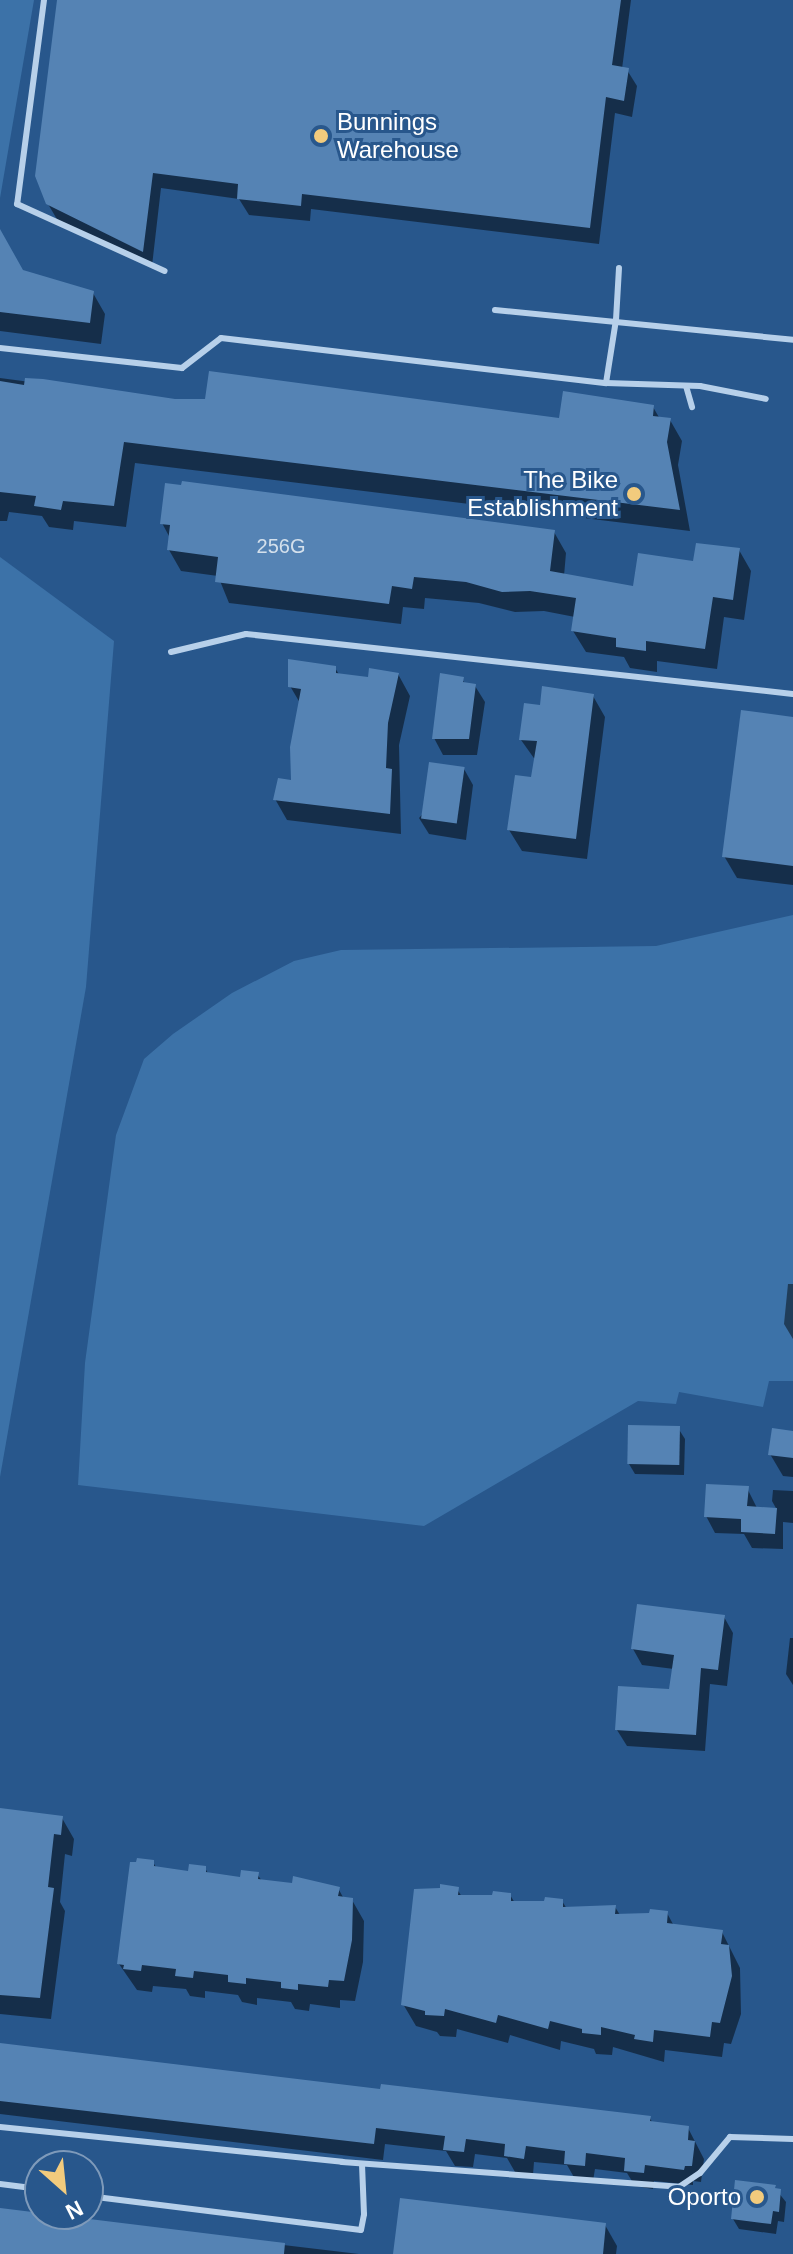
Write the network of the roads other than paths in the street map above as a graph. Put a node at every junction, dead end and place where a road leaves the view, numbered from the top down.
1 (44, 0) edge
2 (619, 268) dead end
3 (165, 271) dead end
4 (495, 310) dead end
5 (616, 320) junction
6 (793, 340) edge
7 (0, 348) edge
8 (606, 383) junction
9 (686, 386) junction
10 (766, 399) dead end
11 (692, 407) dead end
12 (171, 652) dead end
13 (793, 694) edge
14 (0, 2127) edge
15 (793, 2139) edge
16 (362, 2164) junction
17 (0, 2184) edge
18 (24, 2187) edge
19 (104, 2198) edge

1 - 3 lane
2 - 5 lane
4 - 5 lane
5 - 6 lane
5 - 8 lane
7 - 8 lane
8 - 9 lane
9 - 10 lane
9 - 11 lane
12 - 13 lane
14 - 16 lane
15 - 16 lane
16 - 19 lane
17 - 18 lane

